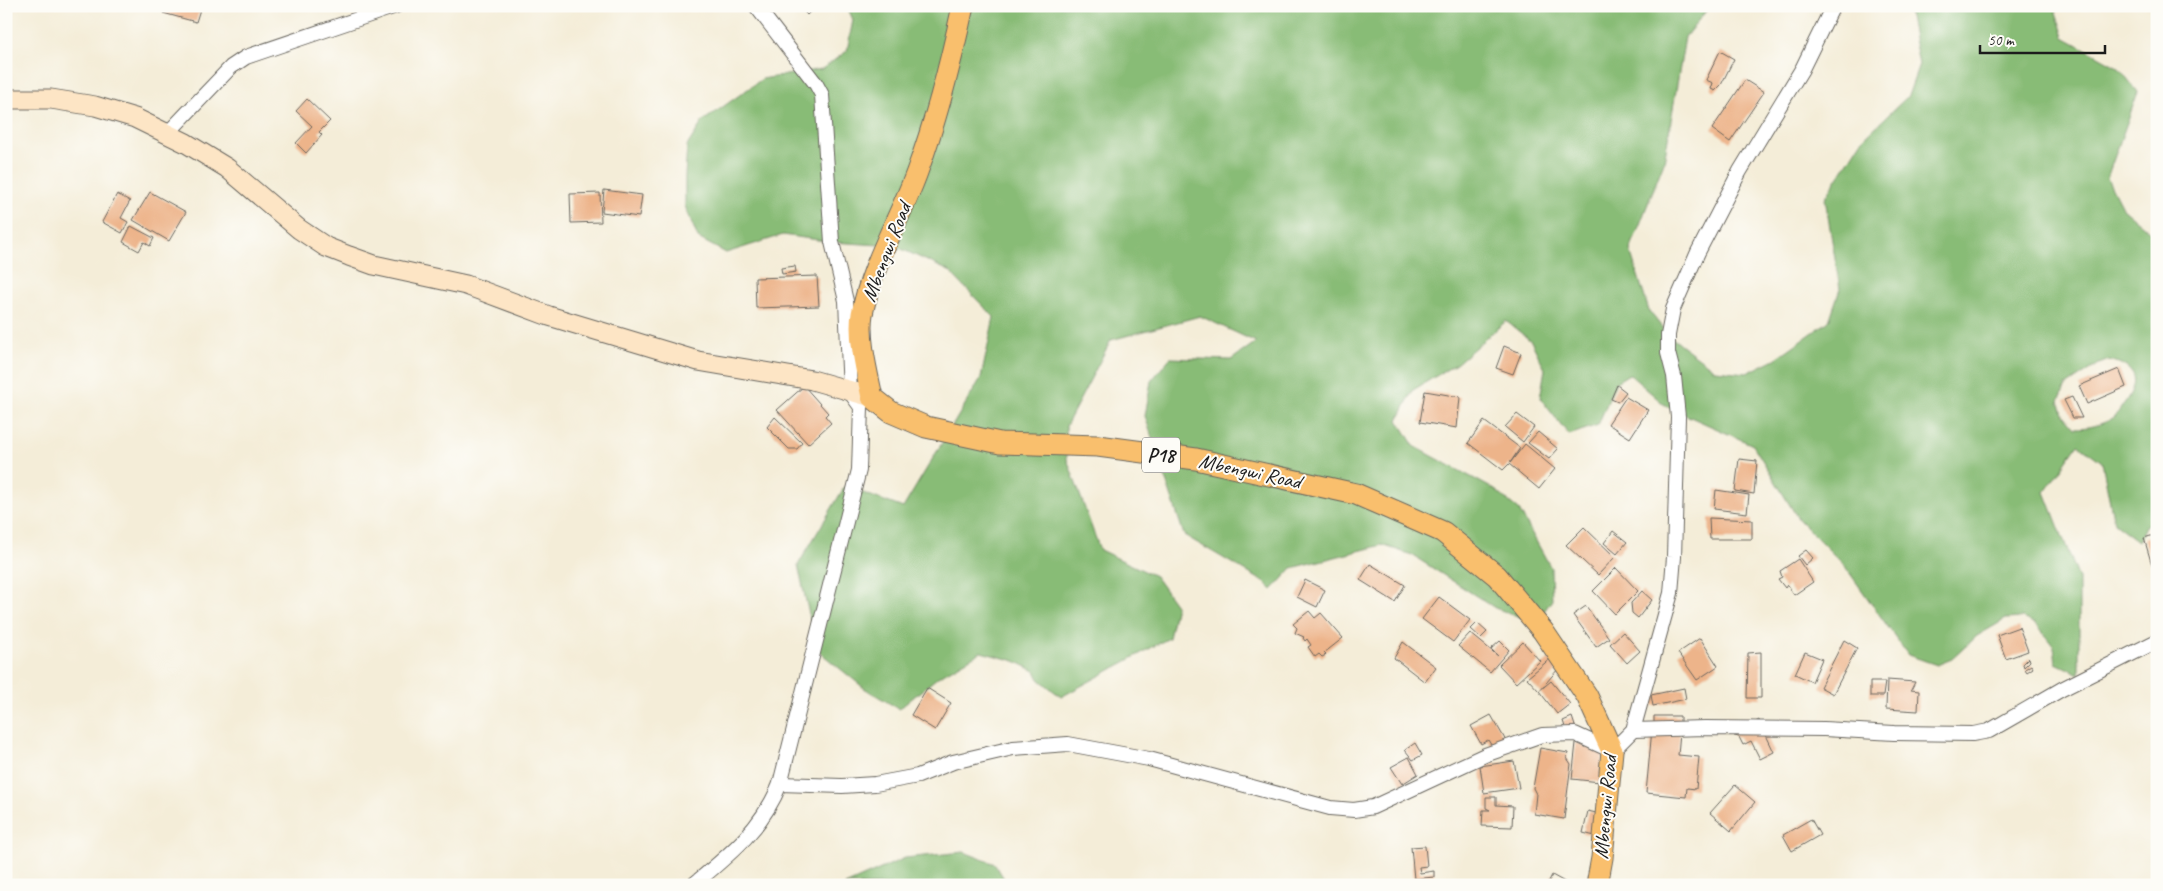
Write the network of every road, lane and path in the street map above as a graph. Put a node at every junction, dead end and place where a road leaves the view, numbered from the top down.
1 (396, 6) edge
2 (756, 6) edge
3 (963, 6) edge
4 (1833, 6) edge
5 (6, 99) edge
6 (168, 134) junction
7 (850, 392) junction
8 (872, 397) junction
9 (2157, 641) edge
10 (1634, 730) junction
11 (1612, 751) junction
12 (780, 784) junction
13 (693, 885) edge
14 (1597, 885) edge

1 - 6 street
2 - 7 street
3 - 8 main road, Mbengwi Road
4 - 10 street
5 - 6 street
6 - 7 street
7 - 8 street
7 - 12 street
8 - 11 main road, Mbengwi Road / P18
9 - 10 street
10 - 11 street
11 - 12 street
11 - 14 main road, Mbengwi Road / P18
12 - 13 street

